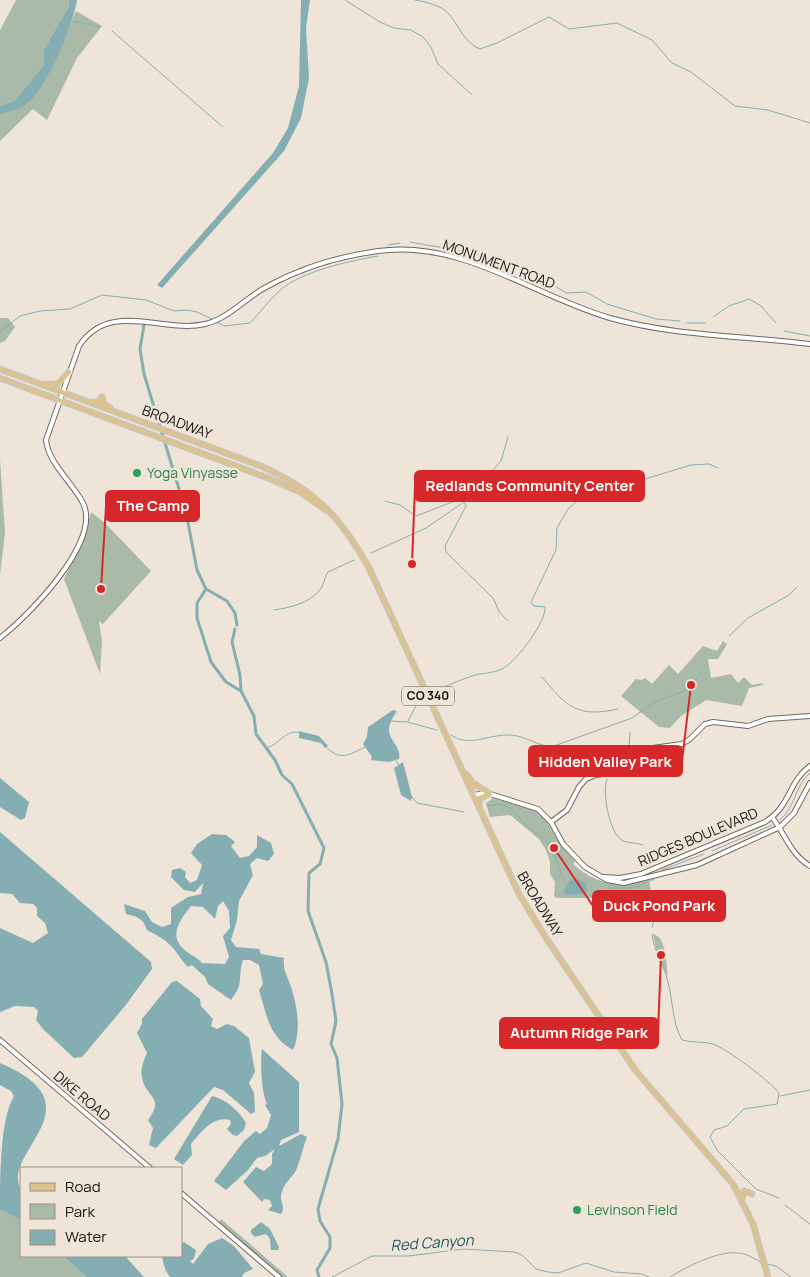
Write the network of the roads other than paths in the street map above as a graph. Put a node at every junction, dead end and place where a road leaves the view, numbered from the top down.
1 (810, 344) edge
2 (0, 370) edge
3 (69, 372) junction
4 (0, 378) edge
5 (31, 381) junction
6 (61, 392) junction
7 (58, 400) junction
8 (83, 400) junction
9 (90, 412) junction
10 (127, 416) junction
11 (257, 464) junction
12 (280, 483) junction
13 (334, 516) junction
14 (0, 638) edge
15 (810, 716) edge
16 (810, 766) edge
17 (461, 767) junction
18 (810, 783) edge
19 (490, 794) junction
20 (473, 795) junction
21 (480, 811) junction
22 (774, 819) junction
23 (551, 822) junction
24 (780, 827) junction
25 (810, 866) edge
26 (599, 876) junction
27 (0, 1040) edge
28 (149, 1167) edge
29 (182, 1194) edge
30 (752, 1194) dead end
31 (742, 1201) junction
32 (279, 1277) edge
33 (768, 1277) edge

1 - 3 street, MONUMENT ROAD
2 - 5 main road, BROADWAY / CO 340
3 - 5 main road
3 - 6 street, MONUMENT ROAD
4 - 7 main road, BROADWAY / CO 340
5 - 6 main road, BROADWAY / CO 340
6 - 7 street, MONUMENT ROAD
6 - 8 main road, BROADWAY / CO 340
7 - 9 main road, BROADWAY / CO 340
7 - 14 street, MONUMENT ROAD
8 - 10 main road, BROADWAY / CO 340
8 - 10 main road
9 - 10 main road
9 - 12 main road, BROADWAY / CO 340
10 - 11 main road, BROADWAY / CO 340
11 - 12 main road
11 - 13 main road, BROADWAY / CO 340
12 - 13 main road, BROADWAY / CO 340
13 - 17 main road, BROADWAY / CO 340
15 - 23 street
16 - 22 street, RIDGES BOULEVARD
17 - 19 main road
17 - 20 main road, BROADWAY / CO 340
18 - 24 street, RIDGES BOULEVARD
19 - 20 street, RIDGES BOULEVARD
19 - 21 main road
19 - 23 street, RIDGES BOULEVARD
20 - 21 main road, BROADWAY / CO 340
21 - 31 main road, BROADWAY / CO 340
22 - 24 street
22 - 26 street, RIDGES BOULEVARD
23 - 26 street, RIDGES BOULEVARD
24 - 25 street
24 - 26 street, RIDGES BOULEVARD
27 - 28 street, DIKE ROAD
29 - 32 street
30 - 31 main road
31 - 33 main road, BROADWAY / CO 340

